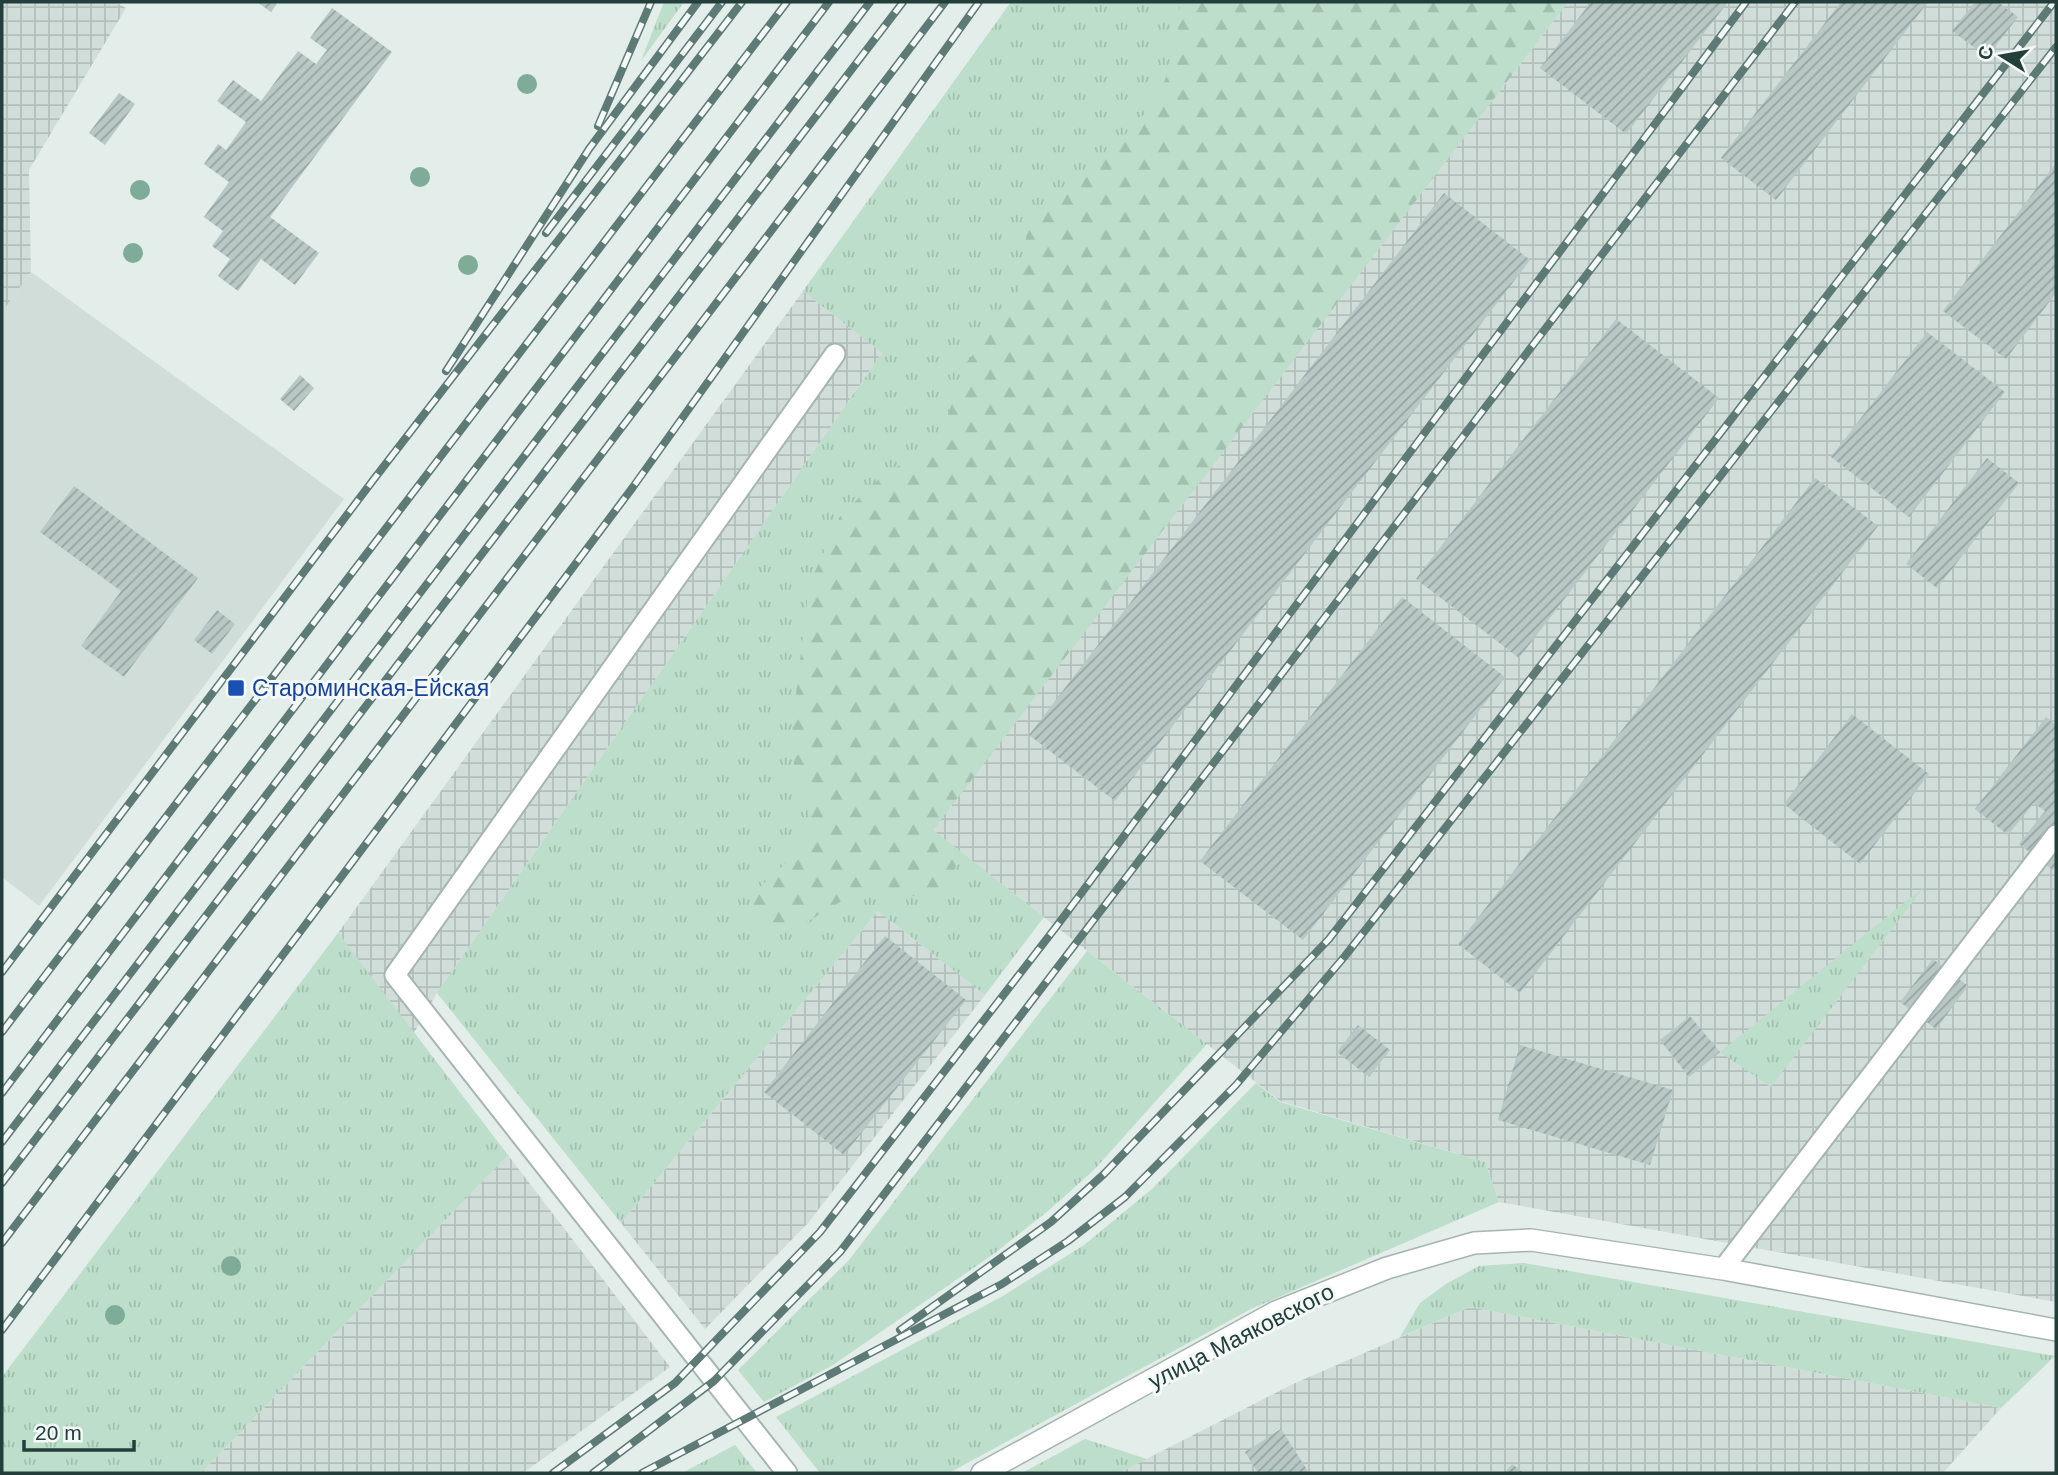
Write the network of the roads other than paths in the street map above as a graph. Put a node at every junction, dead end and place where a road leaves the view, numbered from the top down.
1 (835, 354) dead end
2 (2056, 835) edge
3 (1723, 1269) junction
4 (2056, 1330) edge
5 (787, 1473) edge
6 (982, 1473) edge

1 - 5 lane
2 - 3 lane
3 - 4 street, улица Маяковского
3 - 6 street, улица Маяковского

